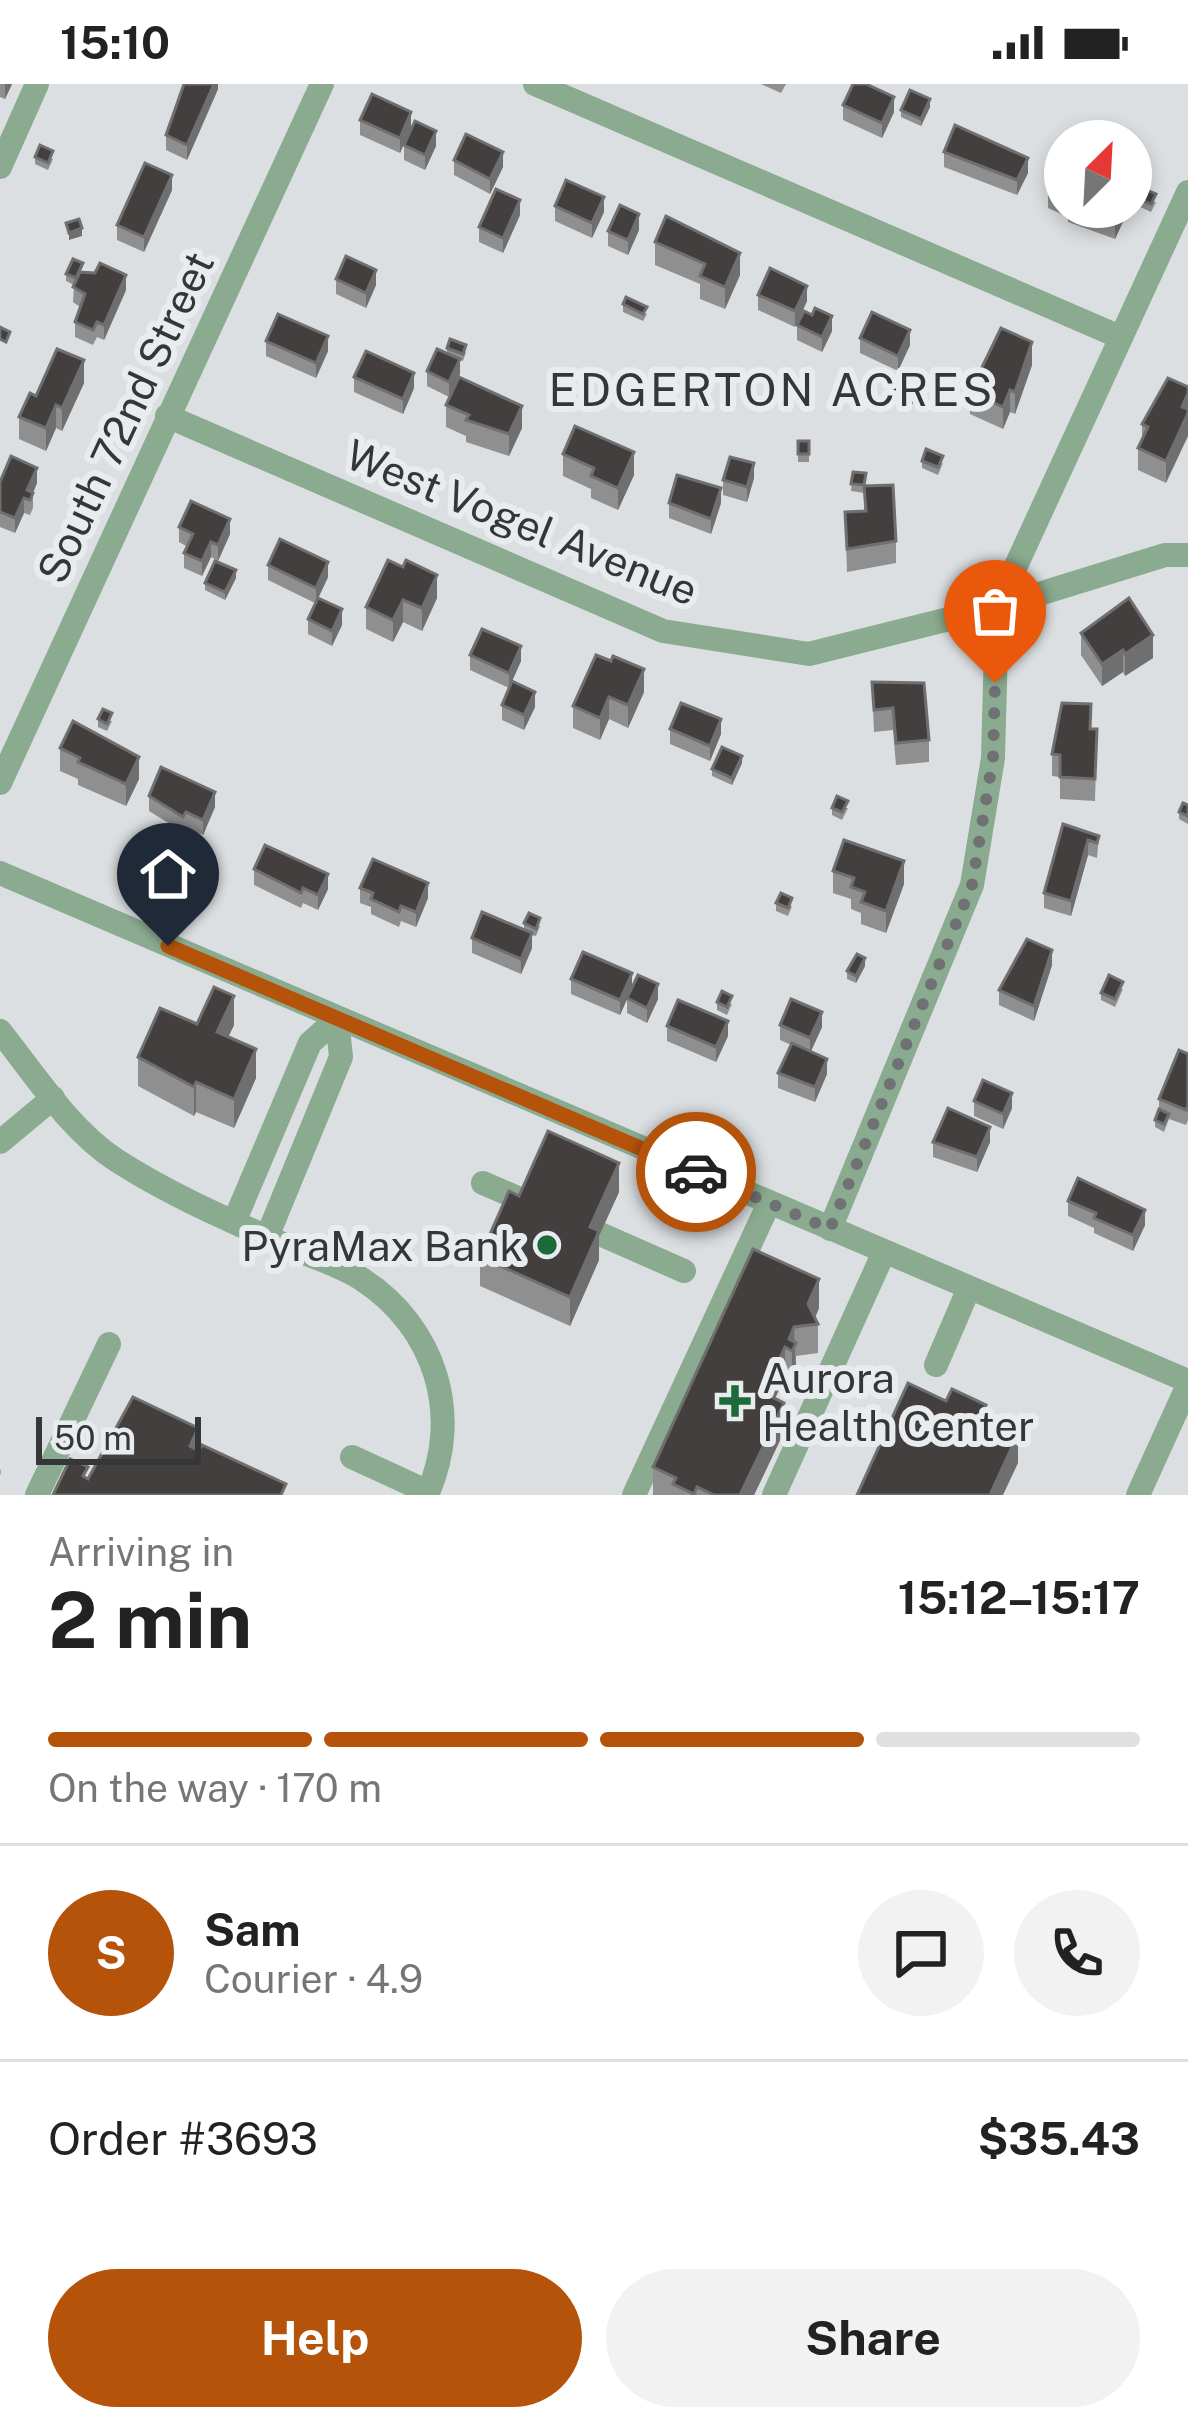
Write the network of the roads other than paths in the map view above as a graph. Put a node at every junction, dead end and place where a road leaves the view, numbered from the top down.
1 (37, 84) edge
2 (322, 84) edge
3 (535, 84) edge
4 (0, 167) edge
5 (1188, 192) edge
6 (1120, 338) junction
7 (167, 416) junction
8 (1188, 555) edge
9 (997, 608) junction
10 (0, 783) edge
11 (0, 873) edge
12 (337, 1019) junction
13 (0, 1031) edge
14 (53, 1098) junction
15 (0, 1142) edge
16 (483, 1183) dead end
17 (529, 1203) edge
18 (769, 1203) junction
19 (234, 1222) junction
20 (830, 1229) junction
21 (600, 1234) edge
22 (266, 1237) junction
23 (884, 1252) junction
24 (684, 1271) dead end
25 (969, 1288) junction
26 (109, 1344) dead end
27 (936, 1365) dead end
28 (1188, 1383) edge
29 (352, 1456) dead end
30 (428, 1494) edge
31 (37, 1495) edge
32 (634, 1495) edge
33 (774, 1495) edge
34 (1138, 1495) edge

1 - 4 street
2 - 7 street, South 72nd Street
3 - 6 street
5 - 6 street
6 - 9 street
7 - 9 street, West Vogel Avenue
7 - 10 street, South 72nd Street
8 - 9 street, West Vogel Avenue
9 - 20 street
11 - 12 street
12 - 18 street
12 - 19 street
12 - 22 street
13 - 14 street
14 - 15 street
14 - 19 street
16 - 17 street
18 - 20 street
18 - 32 street
19 - 22 street
20 - 23 street
21 - 24 street
22 - 30 street
23 - 25 street
23 - 33 street
25 - 27 street
25 - 28 street
26 - 31 street
28 - 34 street
29 - 30 street

